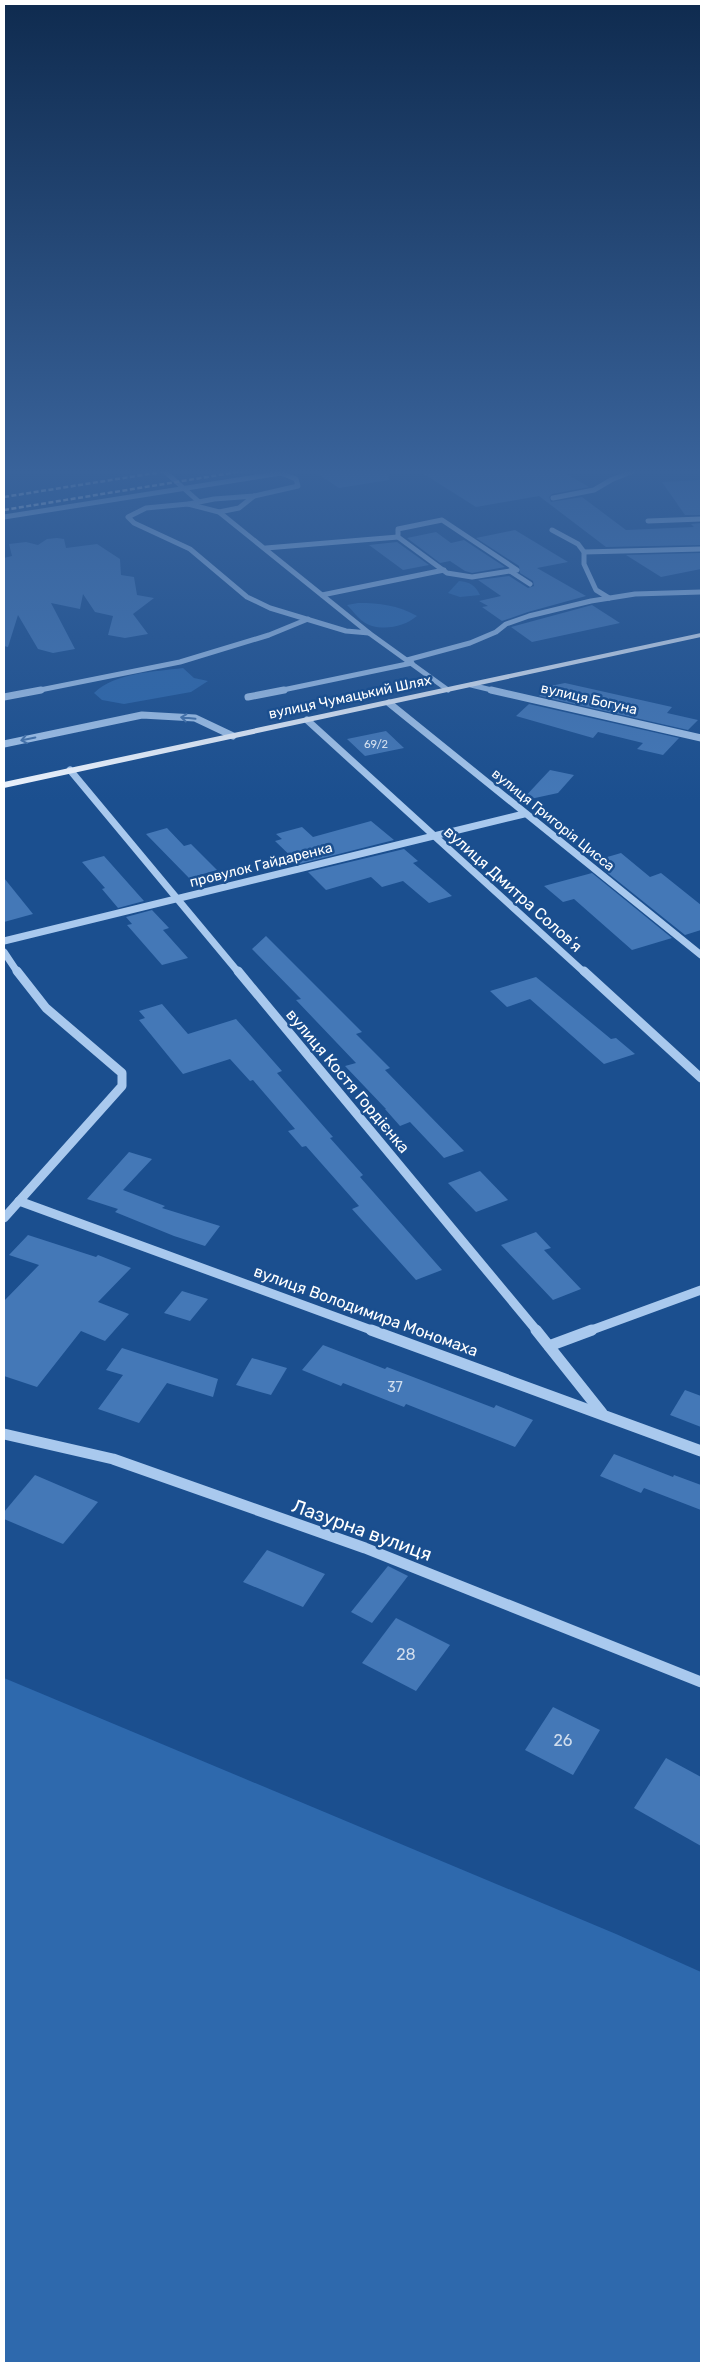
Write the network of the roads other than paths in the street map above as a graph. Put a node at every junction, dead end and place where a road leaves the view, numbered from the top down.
1 (227, 579) edge
2 (303, 579) edge
3 (398, 579) edge
4 (523, 579) edge
5 (591, 579) edge
6 (530, 584) dead end
7 (701, 592) edge
8 (322, 595) junction
9 (609, 598) junction
10 (308, 619) junction
11 (368, 633) junction
12 (701, 635) edge
13 (409, 661) junction
14 (471, 685) junction
15 (448, 690) junction
16 (4, 697) edge
17 (248, 697) dead end
18 (389, 703) junction
19 (307, 720) junction
20 (233, 736) junction
21 (701, 738) edge
22 (4, 744) edge
23 (70, 770) junction
24 (4, 785) edge
25 (524, 814) junction
26 (434, 836) junction
27 (176, 899) junction
28 (4, 941) edge
29 (4, 952) edge
30 (701, 955) edge
31 (701, 1078) edge
32 (19, 1201) junction
33 (4, 1218) edge
34 (701, 1290) edge
35 (549, 1346) junction
36 (602, 1413) junction
37 (4, 1434) edge
38 (701, 1451) edge
39 (701, 1682) edge

1 - 10 street
2 - 8 street
3 - 8 street
4 - 6 street
5 - 9 street
7 - 9 street
8 - 11 street
9 - 13 street
10 - 11 street
10 - 16 street
11 - 13 street
12 - 14 main road, вулиця Чумацький Шлях
13 - 15 street
13 - 17 street
14 - 15 main road, вулиця Чумацький Шлях
14 - 21 street, вулиця Богуна
15 - 18 main road, вулиця Чумацький Шлях
18 - 19 main road, вулиця Чумацький Шлях
18 - 25 street, вулиця Григорія Цисса
19 - 20 main road, вулиця Чумацький Шлях
19 - 26 street, вулиця Дмитра Соловʼя
20 -> 22 street
20 - 23 main road, вулиця Чумацький Шлях
23 - 24 main road, вулиця Чумацький Шлях
23 - 27 street, вулиця Костя Гордієнка
25 - 26 street, провулок Гайдаренка
25 - 30 street, вулиця Григорія Цисса
26 - 27 street, провулок Гайдаренка
26 - 31 street, вулиця Дмитра Соловʼя
27 - 28 street, провулок Гайдаренка
27 - 35 street, вулиця Костя Гордієнка
29 - 32 street
32 - 33 street
32 - 36 street, вулиця Володимира Мономаха
34 - 35 street
35 - 36 street, вулиця Костя Гордієнка
36 - 38 street, вулиця Володимира Мономаха
37 - 39 street, Лазурна вулиця

